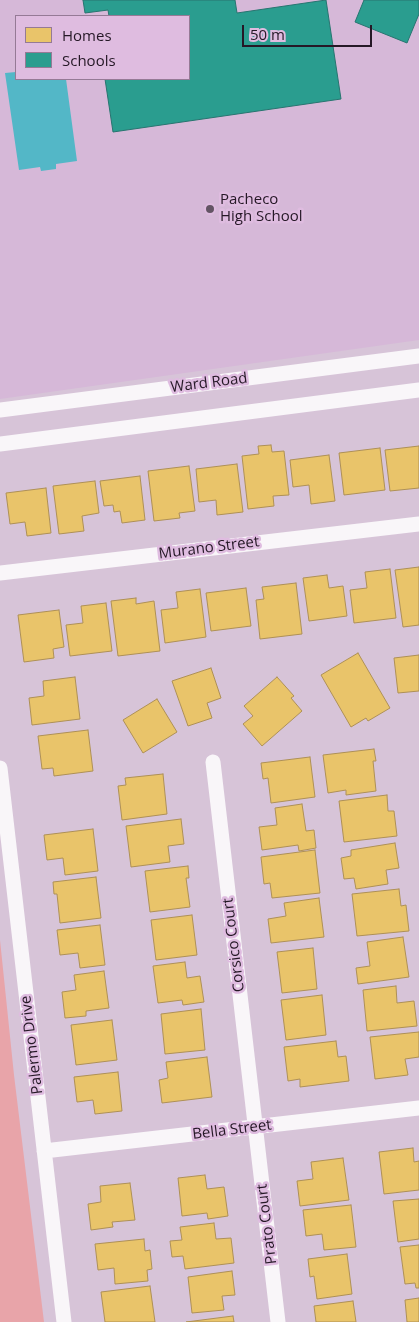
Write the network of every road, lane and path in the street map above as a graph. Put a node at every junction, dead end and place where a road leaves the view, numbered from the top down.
1 (419, 356) edge
2 (419, 390) edge
3 (0, 410) edge
4 (0, 444) edge
5 (419, 524) edge
6 (0, 572) edge
7 (213, 762) dead end
8 (0, 768) edge
9 (6, 869) edge
10 (419, 1108) edge
11 (256, 1127) junction
12 (44, 1151) junction
13 (64, 1322) edge
14 (278, 1322) edge

1 - 3 street, Ward Road
2 - 4 street
5 - 6 street, Murano Street
7 - 11 street, Corsico Court
8 - 9 street, Palermo Drive
9 - 12 street, Palermo Drive
10 - 11 street, Bella Street
11 - 12 street, Bella Street
11 - 14 street, Prato Court
12 - 13 street, Palermo Drive

